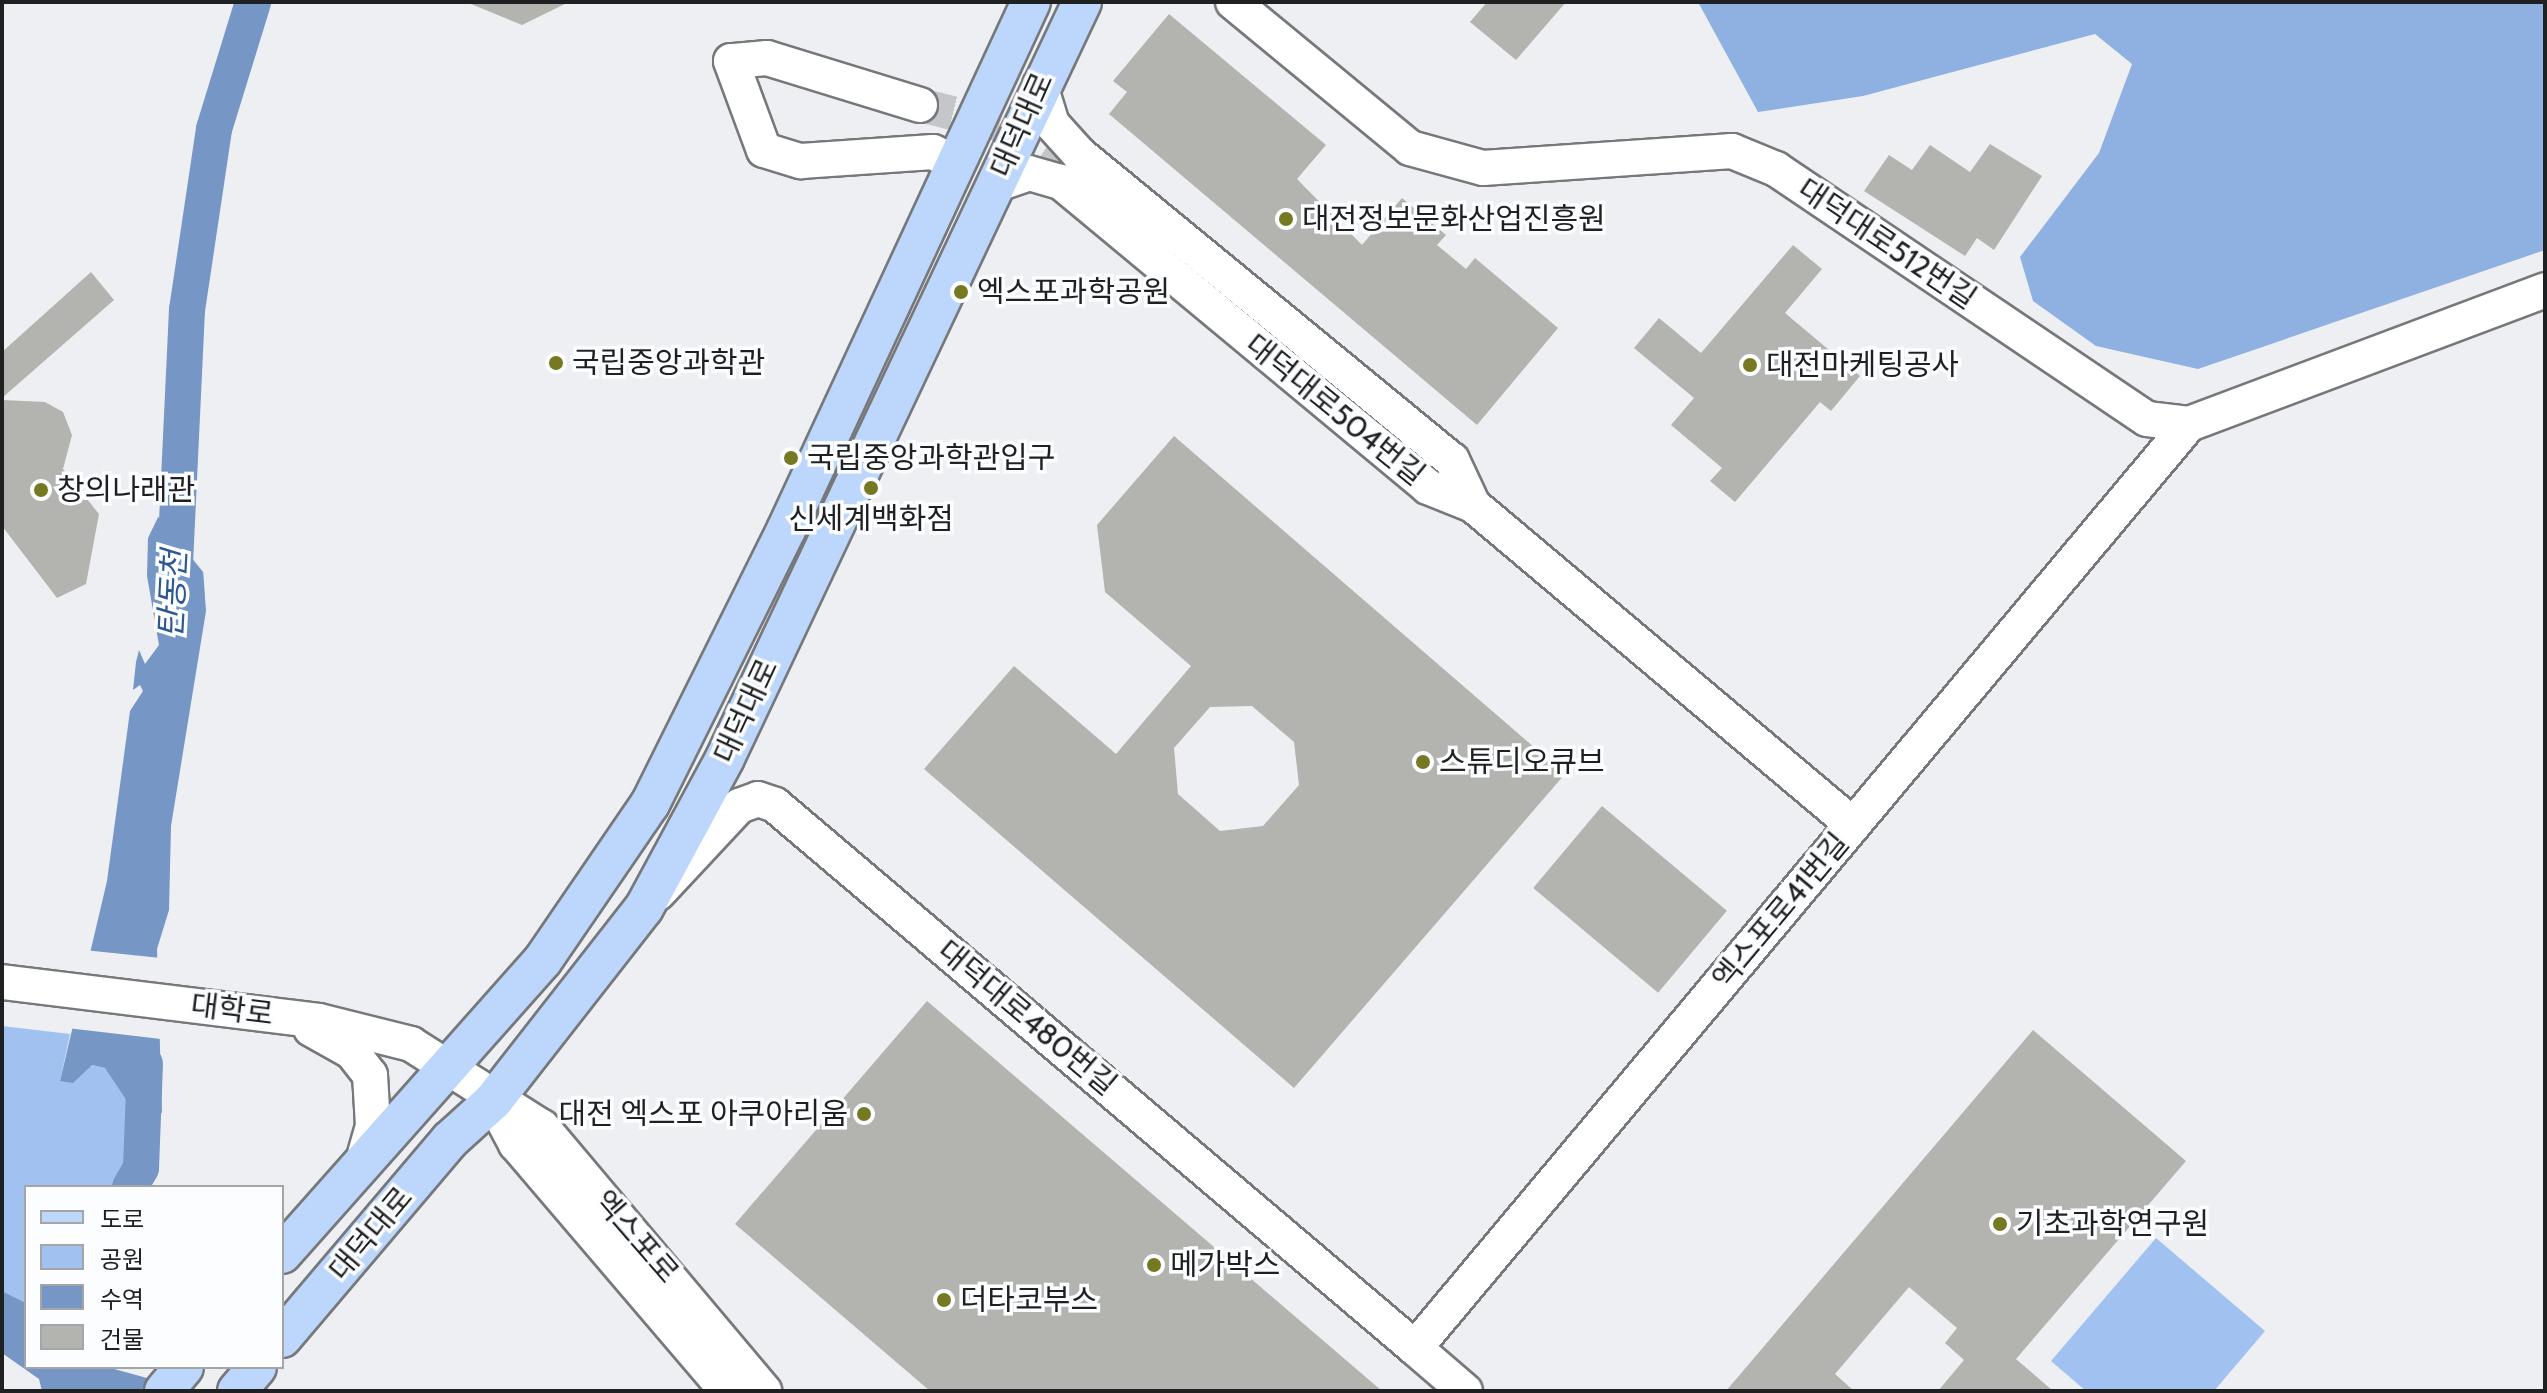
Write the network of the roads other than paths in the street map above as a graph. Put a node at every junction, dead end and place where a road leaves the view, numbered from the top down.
1 (1031, 2) edge
2 (1082, 2) edge
3 (1233, 2) edge
4 (1040, 85) junction
5 (920, 105) tunnel mouth
6 (957, 164) junction
7 (995, 185) junction
8 (1195, 272) junction
9 (2545, 290) edge
10 (2189, 424) junction
11 (1853, 825) junction
12 (644, 908) junction
13 (2, 982) edge
14 (266, 1013) junction
15 (454, 1069) junction
16 (493, 1101) junction
17 (363, 1161) junction
18 (284, 1252) edge
19 (284, 1336) edge
20 (1415, 1348) junction
21 (182, 1369) edge
22 (255, 1369) edge
23 (164, 1391) edge
24 (237, 1391) edge
25 (727, 1391) edge
26 (764, 1391) edge
27 (1465, 1391) edge

1 - 6 main road, 대덕대로
2 - 4 main road, 대덕대로
3 - 10 street, 대덕대로512번길
4 - 7 main road, 대덕대로
4 - 8 street
5 - 6 street
6 - 15 main road, 대덕대로
7 - 8 street
7 - 12 main road, 대덕대로
8 - 11 street
9 - 10 street, 대덕대로512번길
10 - 11 street, 엑스포로41번길
11 - 20 street, 엑스포로41번길
12 - 16 main road, 대덕대로
12 - 20 street, 대덕대로480번길
13 - 14 street, 대학로
14 - 15 street, 대학로
14 - 17 street
15 - 16 street, 엑스포로
15 - 17 main road, 대덕대로
16 - 19 main road, 대덕대로
16 - 25 street, 엑스포로
16 - 26 street, 엑스포로
17 - 18 main road, 대덕대로
20 - 27 street
21 - 23 main road
22 - 24 main road

